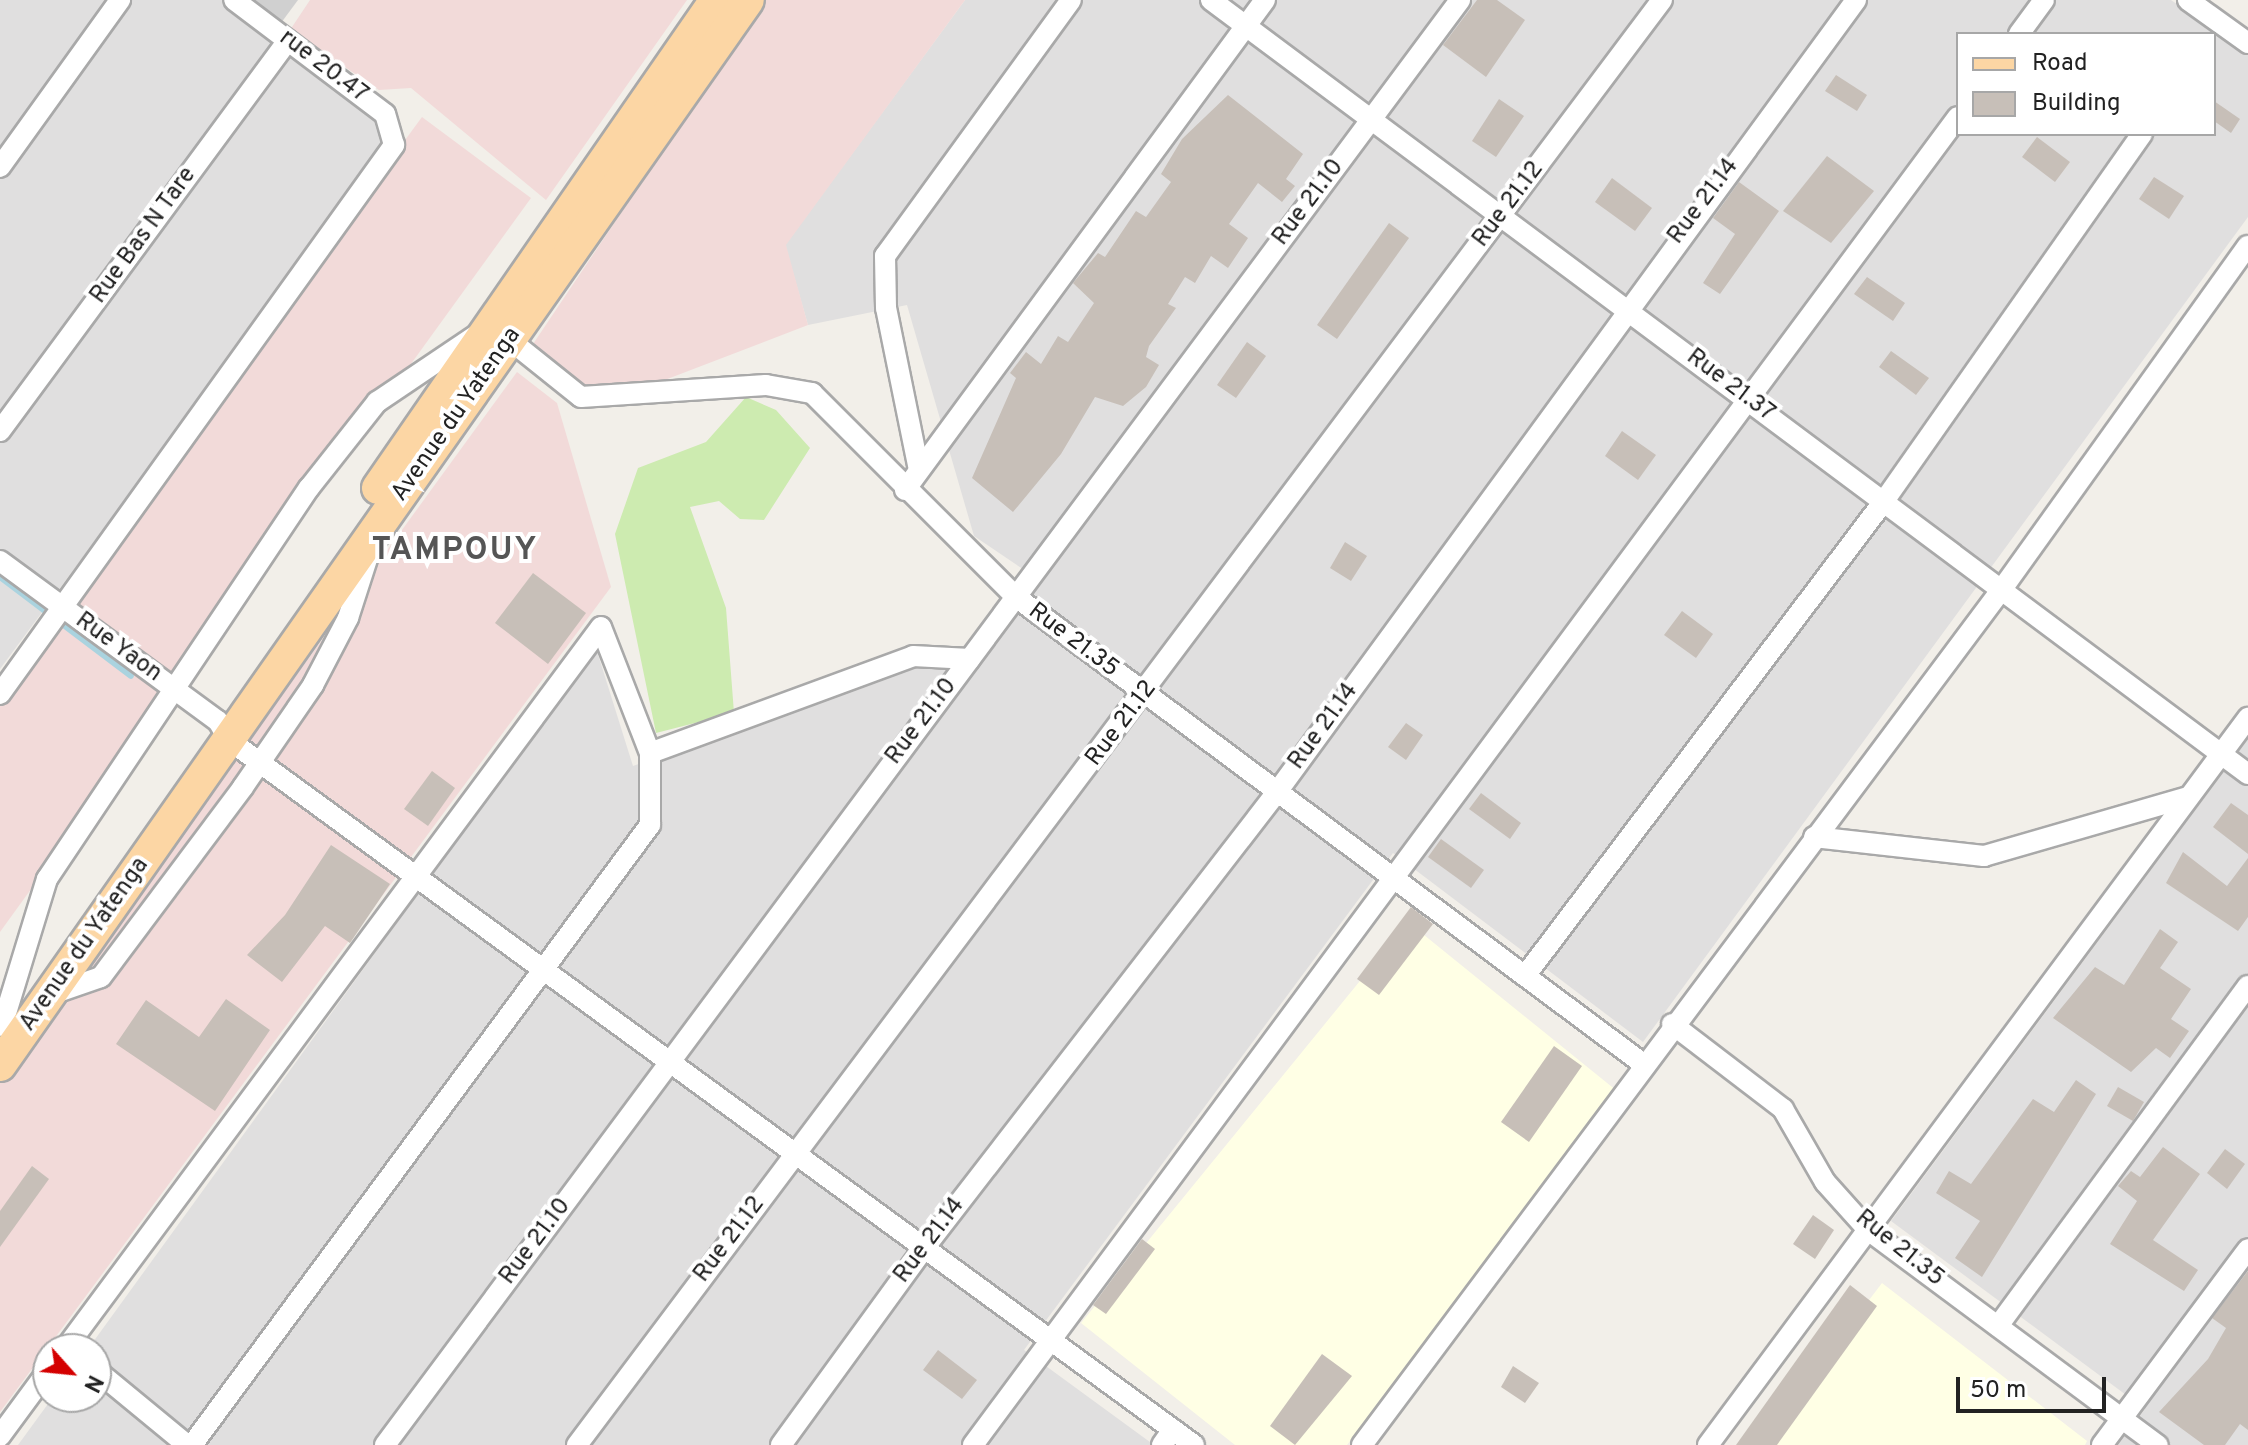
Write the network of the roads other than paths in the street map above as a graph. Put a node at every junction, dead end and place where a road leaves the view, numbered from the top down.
1 (120, 0) edge
2 (234, 0) edge
3 (716, 0) edge
4 (748, 0) edge
5 (1071, 0) edge
6 (1211, 0) edge
7 (1265, 0) edge
8 (1460, 0) edge
9 (1662, 0) edge
10 (1856, 0) edge
11 (2044, 0) edge
12 (2188, 0) edge
13 (1246, 25) junction
14 (2216, 29) edge
15 (2020, 32) edge
16 (288, 41) junction
17 (2248, 43) edge
18 (1372, 119) junction
19 (1956, 120) edge
20 (2141, 136) edge
21 (0, 167) edge
22 (1501, 215) junction
23 (2248, 246) edge
24 (1625, 308) junction
25 (500, 333) junction
26 (1750, 401) junction
27 (0, 431) edge
28 (919, 470) junction
29 (905, 490) junction
30 (1884, 501) junction
31 (378, 526) junction
32 (0, 561) edge
33 (2002, 589) junction
34 (1016, 597) junction
35 (65, 608) junction
36 (970, 659) junction
37 (178, 692) junction
38 (0, 694) edge
39 (1144, 695) junction
40 (2248, 718) edge
41 (223, 730) junction
42 (650, 753) junction
43 (2221, 753) junction
44 (260, 762) junction
45 (2248, 774) edge
46 (1277, 792) junction
47 (2188, 797) junction
48 (1814, 837) junction
49 (419, 873) junction
50 (1398, 882) junction
51 (540, 967) junction
52 (1525, 976) junction
53 (2248, 986) edge
54 (49, 995) junction
55 (1672, 1024) junction
56 (1, 1027) edge
57 (673, 1058) junction
58 (1642, 1063) junction
59 (0, 1065) edge
60 (796, 1152) junction
61 (1868, 1230) junction
62 (925, 1247) junction
63 (2248, 1249) edge
64 (1998, 1326) junction
65 (79, 1333) edge
66 (1053, 1336) junction
67 (112, 1383) edge
68 (32, 1393) edge
69 (2122, 1418) junction
70 (0, 1436) edge
71 (1167, 1437) edge
72 (189, 1445) edge
73 (385, 1445) edge
74 (577, 1445) edge
75 (781, 1445) edge
76 (973, 1445) edge
77 (1194, 1445) edge
78 (1362, 1445) edge
79 (1708, 1445) edge
80 (2102, 1445) edge
81 (2158, 1445) edge

1 - 21 street
2 - 16 street, rue 20.47
3 - 25 main road, Avenue du Yatenga
4 - 25 main road, Avenue du Yatenga
5 - 28 street
6 - 13 street, Rue 21.37
7 - 13 street
8 - 18 street, Rue 21.10
9 - 22 street, Rue 21.12
10 - 24 street, Rue 21.14
11 - 15 street
12 - 14 street
13 - 18 street, Rue 21.37
13 - 28 street
14 - 17 street
16 - 27 street, Rue Bas N Tare
16 - 35 street, rue 20.47
18 - 22 street, Rue 21.37
18 - 34 street, Rue 21.10
19 - 26 street
20 - 30 street
22 - 24 street, Rue 21.37
22 - 39 street, Rue 21.12
23 - 33 street
24 - 26 street, Rue 21.37
24 - 46 street, Rue 21.14
25 - 29 street, Rue 21.35
25 - 31 main road, Avenue du Yatenga
25 - 37 street
25 - 41 main road, Avenue du Yatenga
26 - 30 street, Rue 21.37
26 - 50 street
28 - 29 street
29 - 34 street, Rue 21.35
30 - 33 street, Rue 21.37
30 - 52 street
31 - 41 main road, Avenue du Yatenga
31 - 44 street
32 - 35 street, Rue Yaon
33 - 43 street, Rue 21.37
33 - 48 street
34 - 36 street, Rue 21.10
34 - 39 street, Rue 21.35
35 - 37 street, Rue Yaon
35 - 38 street
36 - 42 street
36 - 57 street, Rue 21.10
37 - 41 street, Rue Yaon
37 - 56 street
39 - 46 street, Rue 21.35
39 - 60 street, Rue 21.12
40 - 43 street
41 - 44 street, Rue Yaon
41 - 54 main road, Avenue du Yatenga
41 - 56 main road, Avenue du Yatenga
42 - 49 street
42 - 51 street
43 - 45 street, Rue 21.37
43 - 47 street
44 - 49 street, Rue Yaon
44 - 54 street
46 - 50 street, Rue 21.35
46 - 62 street, Rue 21.14
47 - 48 street
47 - 61 street
48 - 55 street
49 - 51 street, Rue Yaon
49 - 65 street
50 - 52 street, Rue 21.35
50 - 66 street
51 - 57 street, Rue Yaon
51 - 72 street
52 - 58 street, Rue 21.35
53 - 64 street
54 - 59 main road, Avenue du Yatenga
55 - 58 street
55 - 61 street, Rue 21.35
57 - 60 street, Rue Yaon
57 - 73 street, Rue 21.10
58 - 78 street
60 - 62 street, Rue Yaon
60 - 74 street, Rue 21.12
61 - 64 street, Rue 21.35
61 - 79 street
62 - 66 street, Rue Yaon
62 - 75 street, Rue 21.14
63 - 69 street
64 - 69 street, Rue 21.35
66 - 71 street, Rue Yaon
66 - 76 street
67 - 72 street
68 - 70 street
69 - 80 street
69 - 81 street, Rue 21.35
71 - 77 street, Rue Yaon

